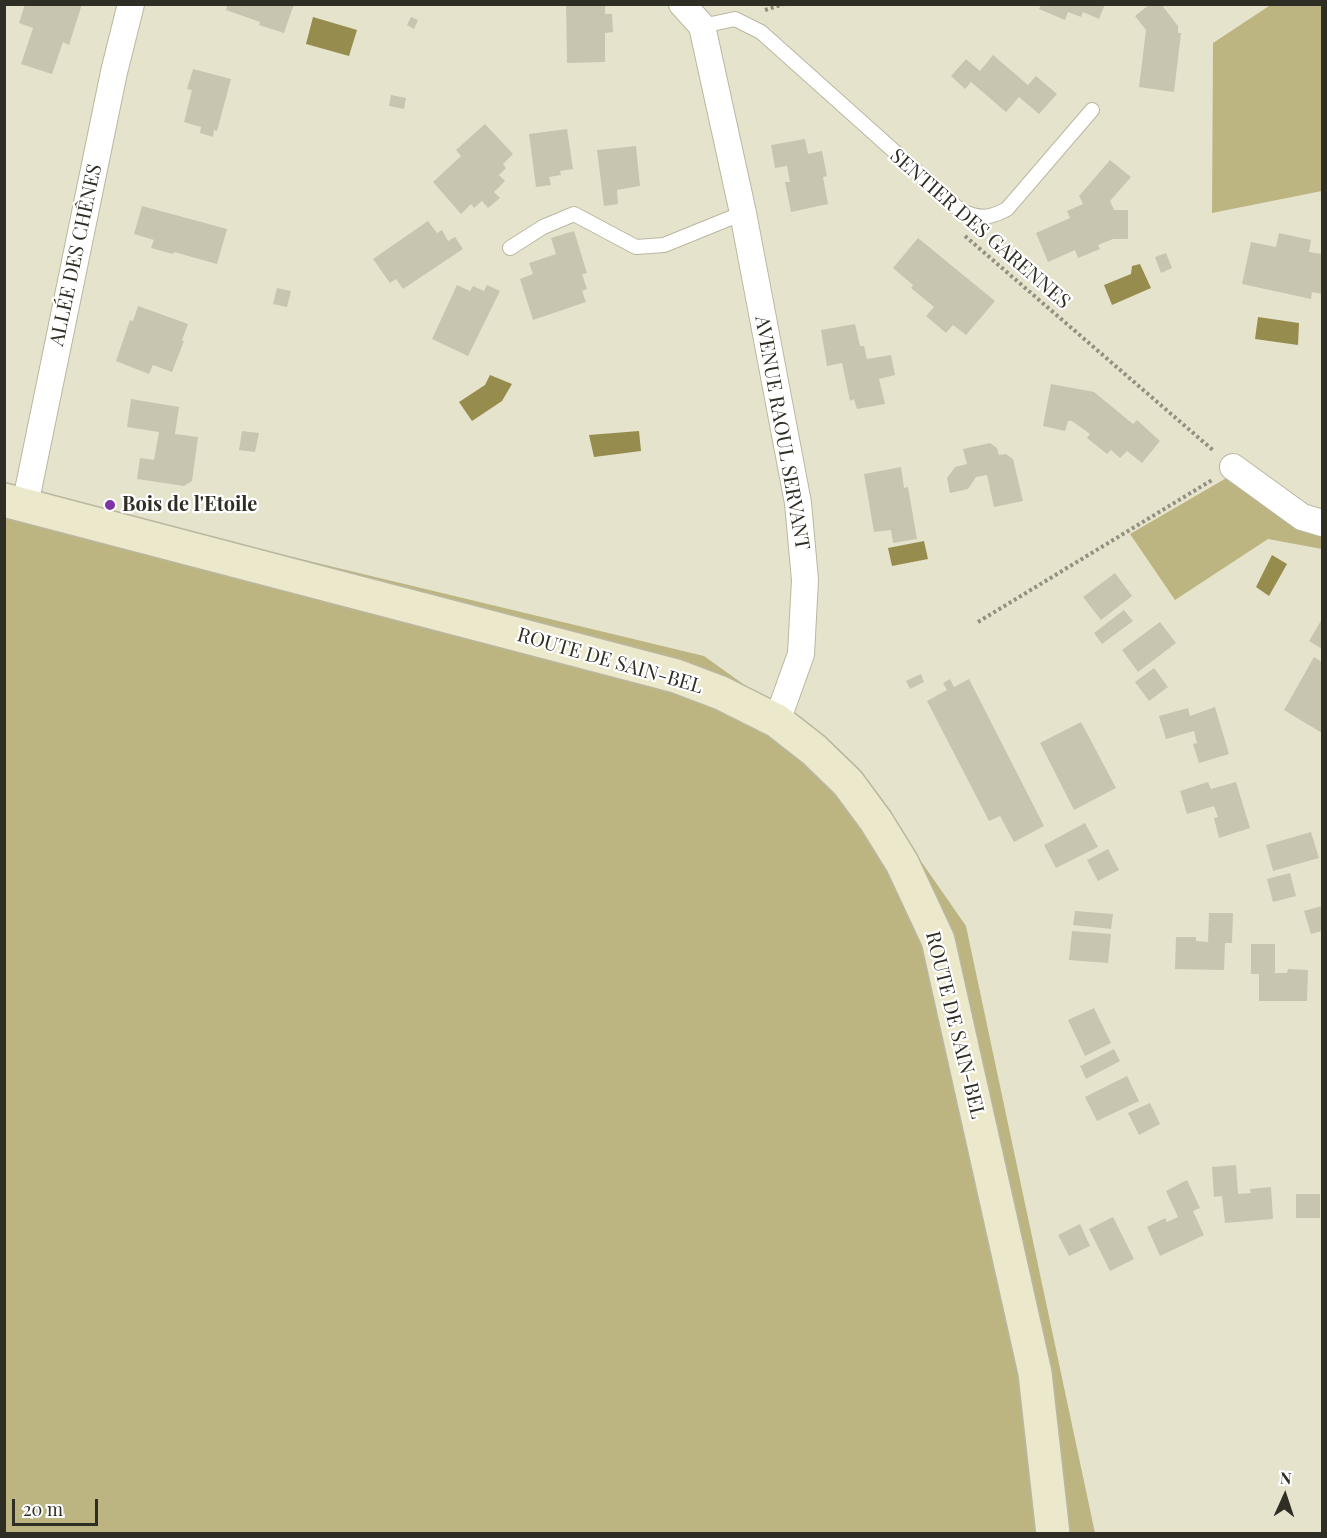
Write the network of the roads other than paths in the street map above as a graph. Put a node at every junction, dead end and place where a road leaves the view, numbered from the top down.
1 (131, 4) edge
2 (682, 4) edge
3 (702, 26) junction
4 (1092, 110) dead end
5 (743, 213) junction
6 (510, 248) dead end
7 (1233, 467) road end
8 (15, 503) edge
9 (1323, 523) edge
10 (777, 721) junction
11 (1053, 1533) edge

1 - 8 street, ALLÉE DES CHÊNES
2 - 3 street, AVENUE RAOUL SERVANT
3 - 4 lane
3 - 5 street, AVENUE RAOUL SERVANT
5 - 6 lane
5 - 10 street, AVENUE RAOUL SERVANT
7 - 9 street
8 - 10 main road, ROUTE DE SAIN-BEL
10 - 11 main road, ROUTE DE SAIN-BEL

